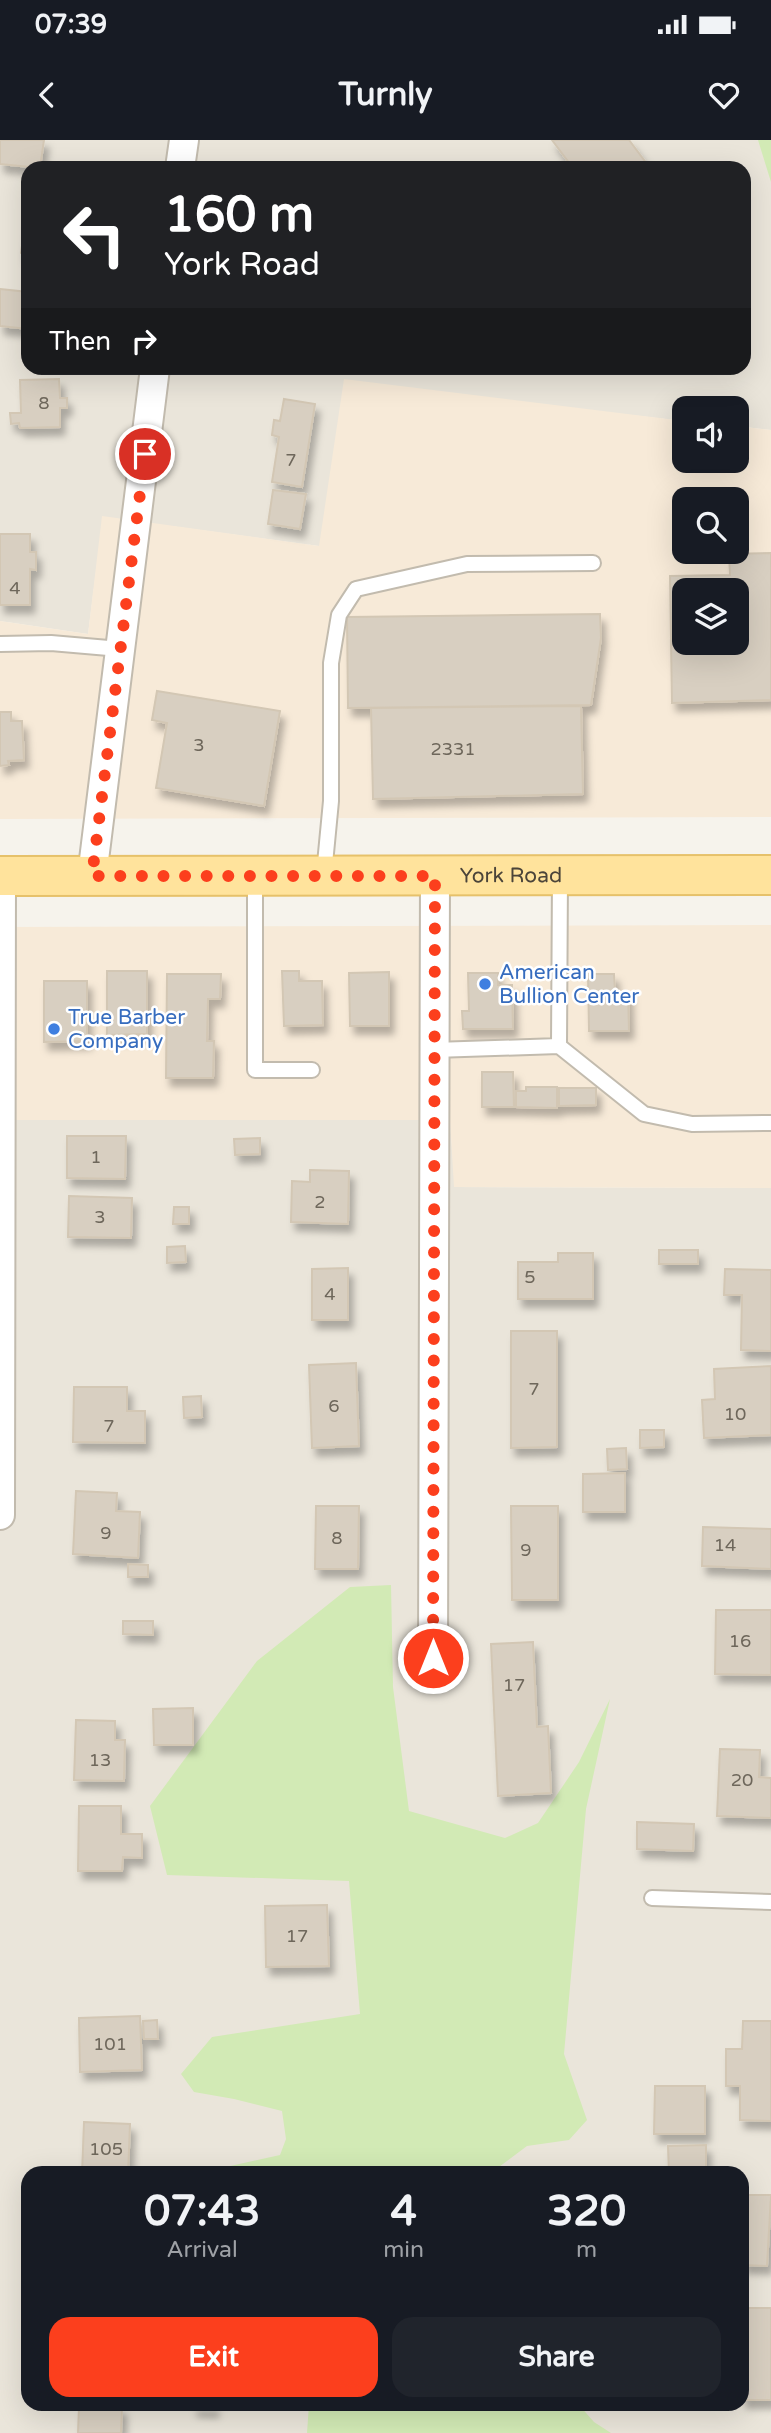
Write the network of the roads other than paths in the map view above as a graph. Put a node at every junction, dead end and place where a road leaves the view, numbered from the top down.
1 (184, 140) edge
2 (181, 161) edge
3 (154, 375) edge
4 (593, 563) dead end
5 (0, 644) edge
6 (120, 649) junction
7 (771, 875) edge
8 (0, 876) edge
9 (92, 876) junction
10 (255, 876) junction
11 (324, 876) junction
12 (435, 876) junction
13 (560, 876) junction
14 (559, 1046) junction
15 (434, 1050) junction
16 (312, 1070) dead end
17 (771, 1123) edge
18 (0, 1515) edge
19 (433, 1658) dead end
20 (652, 1898) dead end
21 (771, 1902) edge

1 - 2 street
3 - 6 street
4 - 11 lane
5 - 6 lane
6 - 9 street
7 - 13 main road, York Road
8 - 9 main road, York Road
8 - 18 street
9 - 10 main road, York Road
10 - 11 main road, York Road
10 - 16 lane
11 - 12 main road, York Road
12 - 13 main road, York Road
12 - 15 street
13 - 14 lane
14 - 15 lane
14 - 17 lane
15 - 19 street
20 - 21 lane

